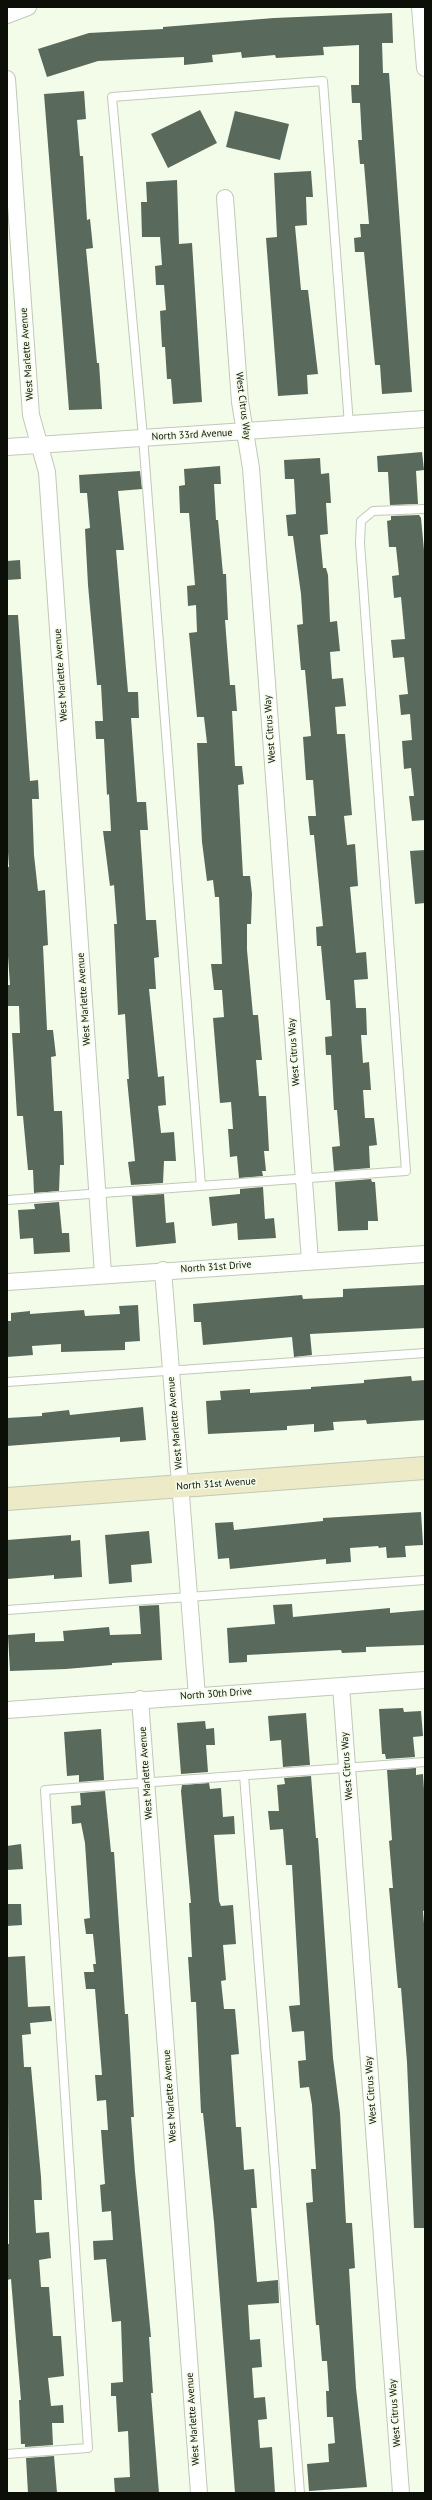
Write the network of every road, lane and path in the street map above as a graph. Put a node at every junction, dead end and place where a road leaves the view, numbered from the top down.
1 (28, 7) edge
2 (420, 7) edge
3 (7, 15) edge
4 (425, 68) edge
5 (7, 78) edge
6 (225, 198) dead end
7 (425, 419) edge
8 (349, 425) junction
9 (246, 432) junction
10 (143, 437) junction
11 (40, 445) junction
12 (7, 447) edge
13 (425, 509) edge
14 (304, 1179) junction
15 (201, 1186) junction
16 (97, 1194) junction
17 (7, 1200) edge
18 (425, 1254) edge
19 (310, 1261) junction
20 (163, 1270) junction
21 (103, 1274) junction
22 (7, 1282) edge
23 (425, 1353) edge
24 (171, 1371) junction
25 (7, 1382) edge
26 (425, 1468) edge
27 (180, 1486) junction
28 (7, 1499) edge
29 (425, 1580) edge
30 (189, 1597) junction
31 (7, 1610) edge
32 (425, 1680) edge
33 (341, 1686) junction
34 (197, 1696) junction
35 (140, 1699) junction
36 (7, 1710) edge
37 (425, 1762) edge
38 (347, 1768) junction
39 (244, 1775) junction
40 (147, 1783) junction
41 (7, 2454) edge
42 (198, 2493) edge
43 (300, 2493) edge
44 (401, 2493) edge

1 - 3 street
2 - 4 street
5 - 11 street, West Marlette Avenue
6 - 9 street, West Citrus Way
7 - 8 street, North 33rd Avenue
8 - 9 street, North 33rd Avenue
8 - 10 lane
9 - 10 street, North 33rd Avenue
9 - 14 street, West Citrus Way
10 - 11 street, North 33rd Avenue
10 - 15 lane
11 - 12 street, North 33rd Avenue
11 - 16 street, West Marlette Avenue
13 - 14 lane
14 - 15 lane
14 - 19 street, West Citrus Way
15 - 16 lane
16 - 17 lane
16 - 21 street, West Marlette Avenue
18 - 19 street, North 31st Drive
19 - 20 street, North 31st Drive
20 - 21 street, North 31st Drive
20 - 24 street, West Marlette Avenue
21 - 22 street, North 31st Drive
23 - 24 lane
24 - 25 lane
24 - 27 street, West Marlette Avenue
26 - 27 street, North 31st Avenue
27 - 28 street, North 31st Avenue
27 - 30 street, West Marlette Avenue
29 - 30 lane
30 - 31 lane
30 - 34 street, West Marlette Avenue
32 - 33 street, North 30th Drive
33 - 34 street, North 30th Drive
33 - 38 street, West Citrus Way
34 - 35 street, North 30th Drive
35 - 36 street, North 30th Drive
35 - 40 street, West Marlette Avenue
37 - 38 lane
38 - 39 lane
38 - 44 street, West Citrus Way
39 - 40 lane
39 - 43 lane
40 - 41 lane
40 - 42 street, West Marlette Avenue

